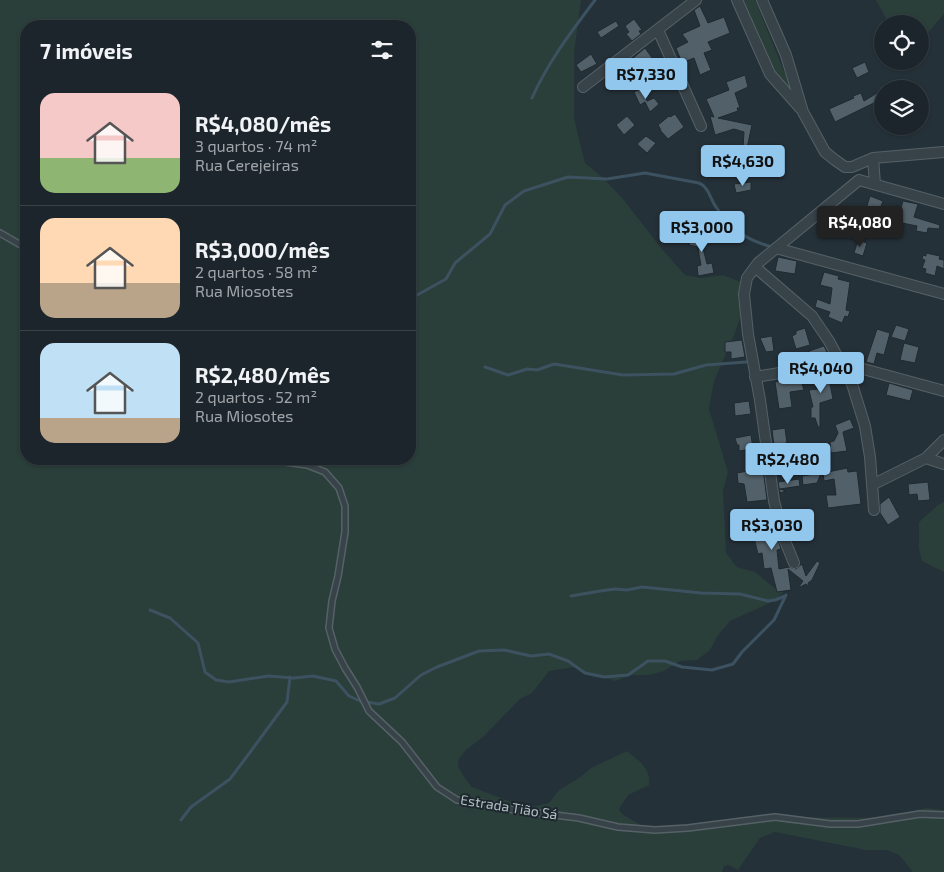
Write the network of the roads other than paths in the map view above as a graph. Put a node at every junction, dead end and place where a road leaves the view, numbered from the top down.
1 (696, 0) edge
2 (737, 0) edge
3 (762, 0) edge
4 (658, 30) junction
5 (584, 87) dead end
6 (803, 112) junction
7 (701, 126) dead end
8 (944, 152) edge
9 (873, 158) junction
10 (858, 164) junction
11 (859, 180) junction
12 (875, 184) junction
13 (944, 204) edge
14 (0, 234) edge
15 (20, 245) edge
16 (776, 248) junction
17 (754, 266) junction
18 (944, 294) edge
19 (841, 363) junction
20 (756, 377) junction
21 (944, 391) edge
22 (944, 440) edge
23 (926, 458) junction
24 (944, 464) edge
25 (307, 465) edge
26 (872, 485) junction
27 (874, 510) dead end
28 (794, 563) dead end
29 (944, 816) edge

1 - 4 street
2 - 6 street
3 - 6 street
4 - 5 street
4 - 7 street
6 - 10 street
8 - 9 street
9 - 10 street
9 - 12 street
10 - 11 street
11 - 12 street
11 - 16 street
12 - 13 street
14 - 15 lane
16 - 17 street
16 - 18 street
17 - 19 street
17 - 20 street
19 - 20 street
19 - 21 street
19 - 26 street
20 - 28 street
22 - 23 street
23 - 24 street
23 - 26 street
25 - 29 lane, Estrada Tião Sá
26 - 27 street

